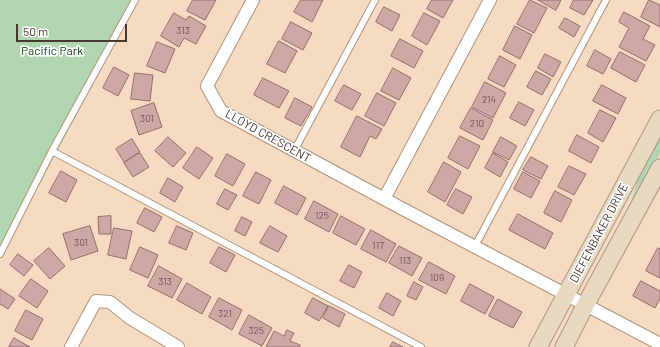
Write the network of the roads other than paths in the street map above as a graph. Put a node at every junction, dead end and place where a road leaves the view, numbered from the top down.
1 (135, 0) edge
2 (253, 0) edge
3 (375, 0) edge
4 (490, 0) edge
5 (606, 0) edge
6 (660, 119) edge
7 (52, 151) junction
8 (294, 151) junction
9 (660, 168) edge
10 (384, 199) junction
11 (475, 246) junction
12 (0, 254) edge
13 (567, 294) junction
14 (586, 304) junction
15 (660, 344) edge
16 (71, 347) edge
17 (178, 347) edge
18 (421, 347) edge
19 (538, 347) edge
20 (564, 347) edge

1 - 7 lane
2 - 8 street, LLOYD CRESCENT
3 - 8 lane
4 - 10 street
5 - 11 lane
6 - 13 street, DIEFENBAKER DRIVE
7 - 12 lane
7 - 18 lane
8 - 10 street, LLOYD CRESCENT
9 - 14 street, DIEFENBAKER DRIVE
10 - 11 street, LLOYD CRESCENT
11 - 13 street, LLOYD CRESCENT
13 - 14 street, LLOYD CRESCENT
13 - 19 street, DIEFENBAKER DRIVE
14 - 15 street, LLOYD CRESCENT
14 - 20 street, DIEFENBAKER DRIVE
16 - 17 street

